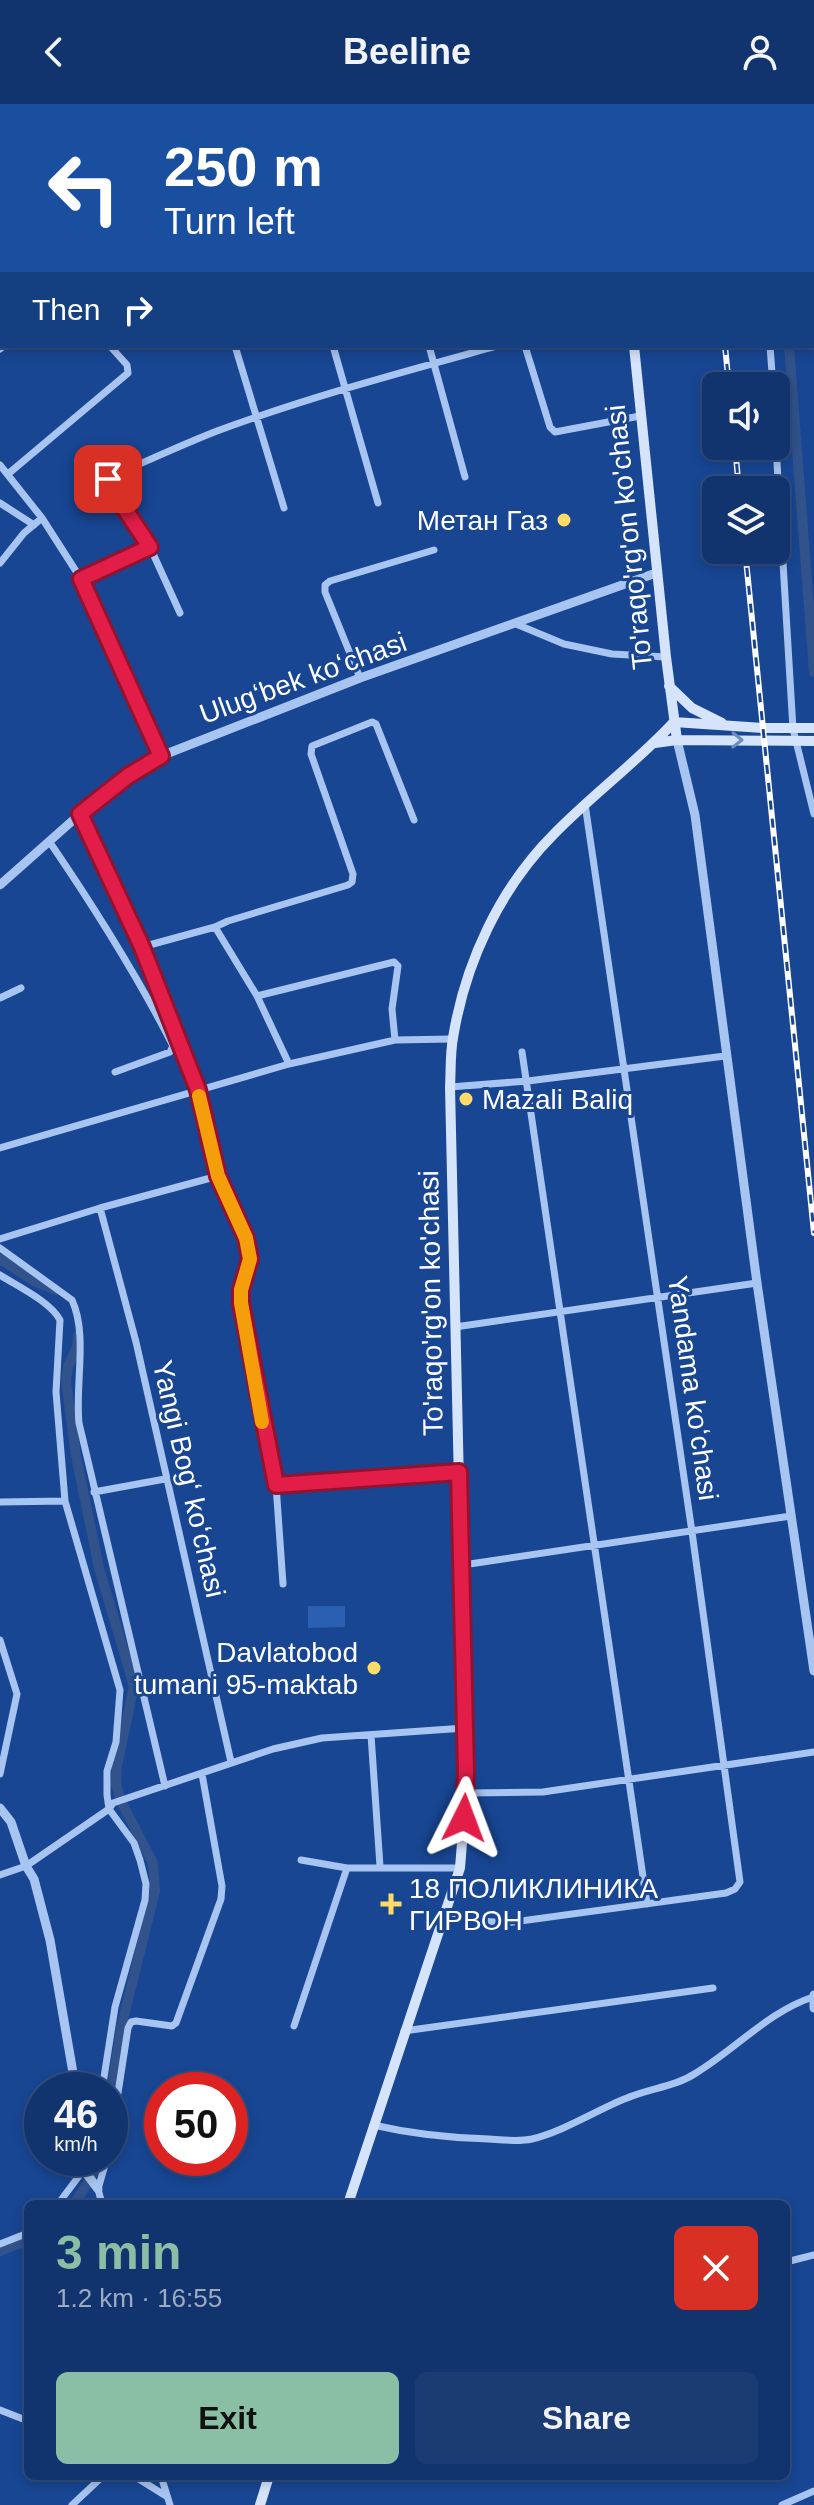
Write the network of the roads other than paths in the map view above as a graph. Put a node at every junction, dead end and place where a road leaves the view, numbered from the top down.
1 (112, 348) edge
2 (236, 348) edge
3 (334, 348) edge
4 (430, 348) edge
5 (490, 348) edge
6 (526, 348) edge
7 (634, 348) edge
8 (770, 348) edge
9 (434, 363) junction
10 (772, 372) edge
11 (345, 388) junction
12 (640, 416) junction
13 (257, 417) junction
14 (777, 460) edge
15 (0, 465) edge
16 (8, 474) junction
17 (465, 477) dead end
18 (0, 503) edge
19 (378, 503) dead end
20 (284, 508) dead end
21 (42, 518) junction
22 (34, 525) junction
23 (150, 547) junction
24 (434, 550) dead end
25 (0, 563) edge
26 (656, 573) junction
27 (81, 579) junction
28 (180, 613) dead end
29 (516, 624) junction
30 (666, 657) junction
31 (360, 678) junction
32 (669, 686) junction
33 (674, 722) junction
34 (728, 726) junction
35 (814, 728) edge
36 (793, 729) junction
37 (677, 740) junction
38 (814, 741) edge
39 (655, 743) junction
40 (796, 743) junction
41 (161, 756) junction
42 (585, 804) junction
43 (80, 814) junction
44 (814, 814) edge
45 (414, 820) dead end
46 (49, 841) junction
47 (2, 878) edge
48 (215, 927) junction
49 (142, 947) junction
50 (21, 988) dead end
51 (257, 996) junction
52 (0, 998) edge
53 (452, 1039) junction
54 (395, 1040) junction
55 (522, 1052) dead end
56 (725, 1056) junction
57 (289, 1064) junction
58 (624, 1067) junction
59 (115, 1072) dead end
60 (528, 1081) junction
61 (450, 1087) junction
62 (198, 1090) junction
63 (0, 1148) edge
64 (218, 1176) junction
65 (100, 1208) junction
66 (0, 1239) edge
67 (0, 1248) edge
68 (0, 1275) edge
69 (757, 1283) junction
70 (657, 1299) junction
71 (560, 1313) junction
72 (455, 1327) junction
73 (459, 1472) junction
74 (165, 1479) junction
75 (276, 1485) junction
76 (94, 1492) junction
77 (65, 1501) junction
78 (0, 1502) edge
79 (791, 1516) junction
80 (692, 1532) junction
81 (597, 1546) junction
82 (463, 1565) junction
83 (283, 1584) dead end
84 (0, 1640) edge
85 (814, 1671) edge
86 (465, 1728) junction
87 (371, 1735) junction
88 (814, 1752) edge
89 (231, 1762) junction
90 (725, 1764) junction
91 (0, 1774) edge
92 (202, 1774) junction
93 (628, 1777) junction
94 (165, 1786) junction
95 (466, 1793) junction
96 (111, 1806) junction
97 (0, 1808) edge
98 (301, 1860) dead end
99 (26, 1866) junction
100 (380, 1866) junction
101 (347, 1868) junction
102 (460, 1868) junction
103 (0, 1875) edge
104 (647, 1904) junction
105 (446, 1912) junction
106 (713, 1988) dead end
107 (814, 1996) edge
108 (814, 2008) edge
109 (294, 2026) dead end
110 (404, 2031) junction
111 (73, 2072) edge
112 (105, 2072) edge
113 (121, 2072) edge
114 (373, 2125) junction
115 (79, 2176) edge
116 (88, 2176) edge
117 (102, 2176) edge
118 (98, 2189) junction
119 (61, 2200) edge
120 (101, 2200) edge
121 (349, 2200) edge
122 (24, 2235) edge
123 (0, 2244) edge
124 (814, 2255) edge
125 (790, 2261) edge
126 (0, 2410) edge
127 (24, 2419) edge
128 (99, 2480) edge
129 (140, 2480) edge
130 (162, 2480) edge
131 (268, 2480) edge
132 (814, 2491) edge
133 (166, 2496) junction
134 (72, 2505) edge
135 (170, 2505) edge
136 (260, 2505) edge
137 (782, 2505) edge

1 - 16 street
2 - 13 street
3 - 11 street
4 - 9 street
5 - 9 street
6 - 12 street
7 - 12 main road, To'raqo'rg'on ko'chasi
8 - 10 street
9 - 11 street
9 - 17 street
11 - 13 street
11 - 19 street
12 - 26 main road, To'raqo'rg'on ko'chasi
13 - 20 street
13 - 23 street
14 - 36 street
15 - 16 street
16 - 21 street
18 - 22 street
21 - 22 street
21 - 27 street
22 - 25 street
23 - 27 street
23 - 28 street
24 - 31 street
26 - 29 street, Ulugʻbek koʻchasi
26 - 30 main road, To'raqo'rg'on ko'chasi
27 - 41 street
29 - 30 street
29 - 31 street, Ulugʻbek koʻchasi
30 - 32 main road, To'raqo'rg'on ko'chasi
31 - 41 street, Ulugʻbek koʻchasi
32 - 33 main road, To'raqo'rg'on ko'chasi
32 - 34 main road
33 - 34 main road
33 - 37 main road, To'raqo'rg'on ko'chasi
33 - 39 main road, To'raqo'rg'on ko'chasi
34 - 36 main road
35 - 36 main road
36 - 40 street
37 - 39 main road
37 -> 40 main road
37 - 56 street
38 - 40 main road
39 - 42 main road, To'raqo'rg'on ko'chasi
40 - 44 street
41 - 43 street, Ulugʻbek koʻchasi
42 - 53 main road, To'raqo'rg'on ko'chasi
42 - 58 street, Yandama koʻchasi
43 - 46 street, Ulugʻbek koʻchasi
43 - 49 street
45 - 48 street
46 - 47 street, Ulugʻbek koʻchasi
46 - 59 street
48 - 49 street
48 - 51 street
49 - 62 street
50 - 52 street
51 - 54 street
51 - 57 street
53 - 54 street
53 - 61 main road, To'raqo'rg'on ko'chasi
54 - 57 street
55 - 60 street
56 - 58 street
56 - 69 street
57 - 62 street
58 - 60 street
58 - 70 street, Yandama koʻchasi
60 - 61 street
60 - 71 street
61 - 72 main road, To'raqo'rg'on ko'chasi
62 - 63 street
62 - 64 street
64 - 65 street
64 - 75 street
65 - 66 street
65 - 74 street, Yangi Bogʻ koʻchasi
67 - 76 street
68 - 77 street
69 - 70 street
69 - 79 street
70 - 71 street
70 - 80 street, Yandama koʻchasi
71 - 72 street
71 - 81 street
72 - 73 main road, To'raqo'rg'on ko'chasi
73 - 75 street
73 - 82 main road, To'raqo'rg'on ko'chasi
74 - 76 street
74 - 89 street, Yangi Bogʻ koʻchasi
75 - 83 street
76 - 94 street
77 - 78 street
77 - 96 street
79 - 80 street
79 - 85 street
80 - 81 street
80 - 90 street, Yandama koʻchasi
81 - 82 street
81 - 93 street
82 - 86 main road, To'raqo'rg'on ko'chasi
84 - 91 street
86 - 87 street
86 - 95 main road, To'raqo'rg'on ko'chasi
87 - 89 street
87 - 100 street
88 - 90 street
89 - 92 street
90 - 93 street
90 - 104 street, Yandama koʻchasi
92 - 94 street
92 - 113 street
93 - 95 street
93 - 104 street
94 - 96 street
95 - 102 main road, To'raqo'rg'on ko'chasi
96 - 99 street
96 - 112 street
97 - 99 street
98 - 101 street
99 - 103 street
99 - 111 street
100 - 101 street
100 - 102 street
101 - 109 street
102 - 105 main road, To'raqo'rg'on ko'chasi
104 - 105 street, Yandama koʻchasi
105 - 110 main road, To'raqo'rg'on ko'chasi
106 - 110 street
107 - 108 street
107 - 114 street
110 - 114 main road, To'raqo'rg'on ko'chasi
114 - 121 main road, To'raqo'rg'on ko'chasi
115 - 119 street
116 - 118 street
117 - 118 street
118 - 120 street
122 - 123 street
124 - 125 street
126 - 127 street
128 - 134 street
129 - 133 street
130 - 133 street
131 - 136 main road
132 - 137 street
133 - 135 street

